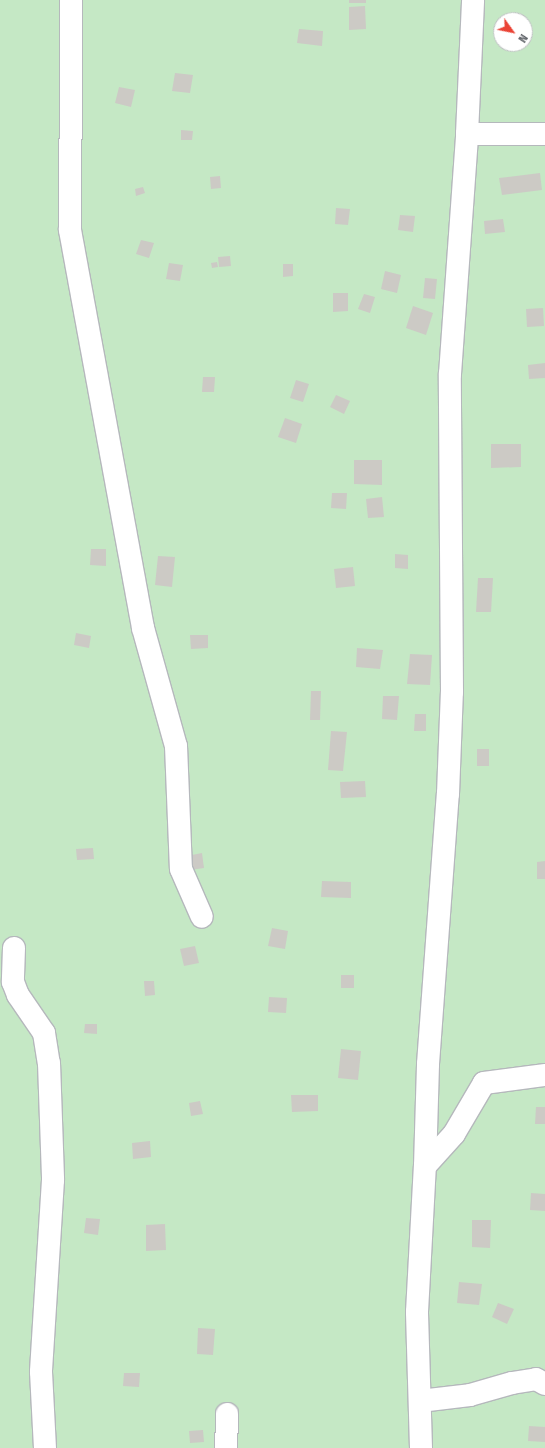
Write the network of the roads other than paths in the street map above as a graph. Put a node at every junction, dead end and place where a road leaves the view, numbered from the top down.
1 (71, 0) edge
2 (473, 0) edge
3 (467, 134) junction
4 (545, 134) edge
5 (202, 917) dead end
6 (14, 948) dead end
7 (545, 1074) edge
8 (425, 1166) junction
9 (545, 1384) edge
10 (420, 1401) junction
11 (227, 1414) dead end
12 (45, 1448) edge
13 (226, 1448) edge
14 (421, 1448) edge

1 - 5 street
2 - 3 street
3 - 4 street
3 - 8 street
6 - 12 street
7 - 8 street
8 - 10 street
9 - 10 street
10 - 14 street
11 - 13 street

